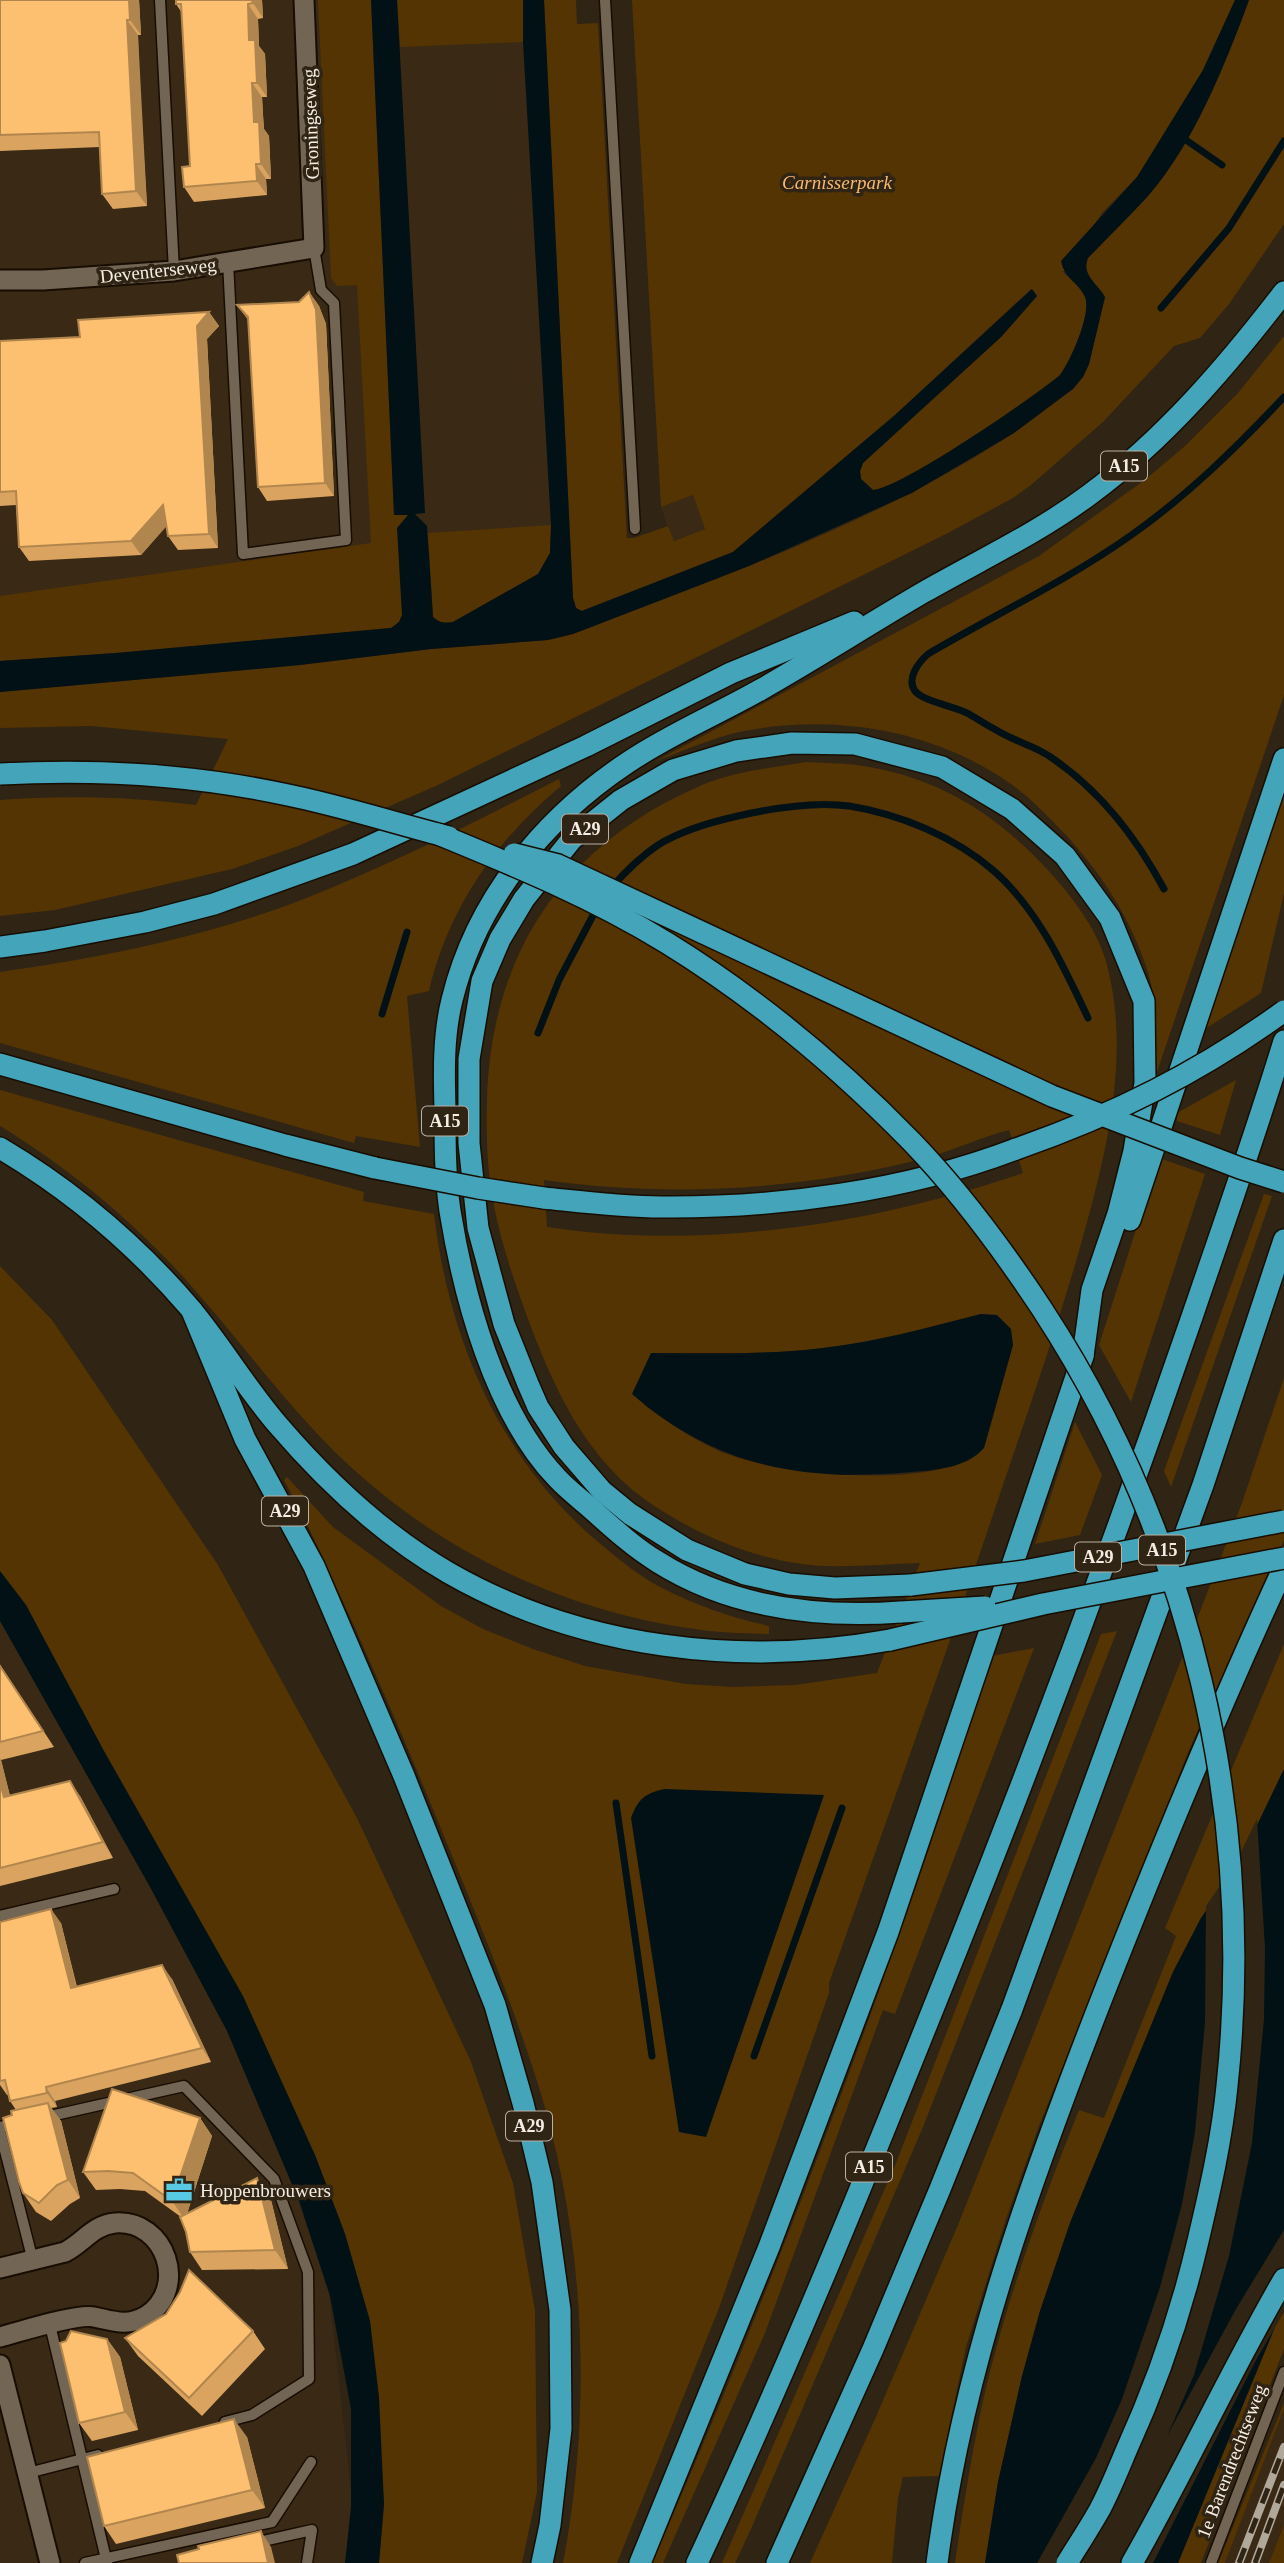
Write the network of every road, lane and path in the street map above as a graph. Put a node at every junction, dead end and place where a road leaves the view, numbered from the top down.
1 (160, 0) edge
2 (304, 0) edge
3 (605, 0) edge
4 (314, 248) junction
5 (228, 262) junction
6 (174, 271) junction
7 (0, 280) edge
8 (1284, 292) edge
9 (635, 529) dead end
10 (924, 593) junction
11 (1284, 759) edge
12 (0, 774) edge
13 (438, 834) junction
14 (0, 947) edge
15 (1284, 1011) edge
16 (1284, 1041) edge
17 (0, 1064) edge
18 (0, 1148) edge
19 (1284, 1182) edge
20 (1284, 1240) edge
21 (192, 1311) junction
22 (1083, 1356) junction
23 (1284, 1521) edge
24 (1284, 1558) edge
25 (1284, 1567) edge
26 (1044, 1604) junction
27 (114, 1889) dead end
28 (0, 1916) edge
29 (39, 2119) edge
30 (26, 2122) edge
31 (0, 2129) edge
32 (33, 2260) junction
33 (0, 2268) edge
34 (1284, 2279) edge
35 (50, 2325) junction
36 (0, 2337) edge
37 (0, 2365) edge
38 (1284, 2372) edge
39 (212, 2425) edge
40 (108, 2453) edge
41 (82, 2459) junction
42 (310, 2462) dead end
43 (28, 2473) junction
44 (249, 2544) edge
45 (106, 2561) edge
46 (50, 2563) edge
47 (85, 2563) edge
48 (307, 2563) edge
49 (542, 2563) edge
50 (639, 2563) edge
51 (696, 2563) edge
52 (777, 2563) edge
53 (937, 2563) edge
54 (1067, 2563) edge
55 (1132, 2563) edge
56 (1211, 2563) edge

1 - 6 lane
2 - 4 street, Groningseweg
3 - 9 lane
4 - 5 street, Deventerseweg
4 - 5 lane
5 - 6 street, Deventerseweg
6 - 7 street, Deventerseweg
8 - 10 highway, A15
10 - 14 highway, A15
10 - 26 highway, A15, bridge
11 - 22 highway
12 - 13 highway, A29, bridge
13 - 19 highway, A29, bridge
13 - 54 highway, A15, bridge
15 - 17 highway, bridge
16 - 51 highway, A15
18 - 21 highway, A29
20 - 52 highway, A15
21 - 26 highway, A29, bridge
21 - 49 highway, A29
22 - 23 highway, A29, bridge
22 - 50 highway
24 - 26 highway, A29, bridge
25 - 53 highway
27 - 28 lane
29 - 39 lane
30 - 31 lane
31 - 32 lane
32 - 33 street
32 - 35 street
34 - 55 highway
35 - 36 street
35 - 41 lane
37 - 43 street
38 - 56 lane, 1e Barendrechtseweg
40 - 41 lane
41 - 43 lane
41 - 45 lane
42 - 45 lane
43 - 46 street
44 - 48 lane
45 - 47 lane

